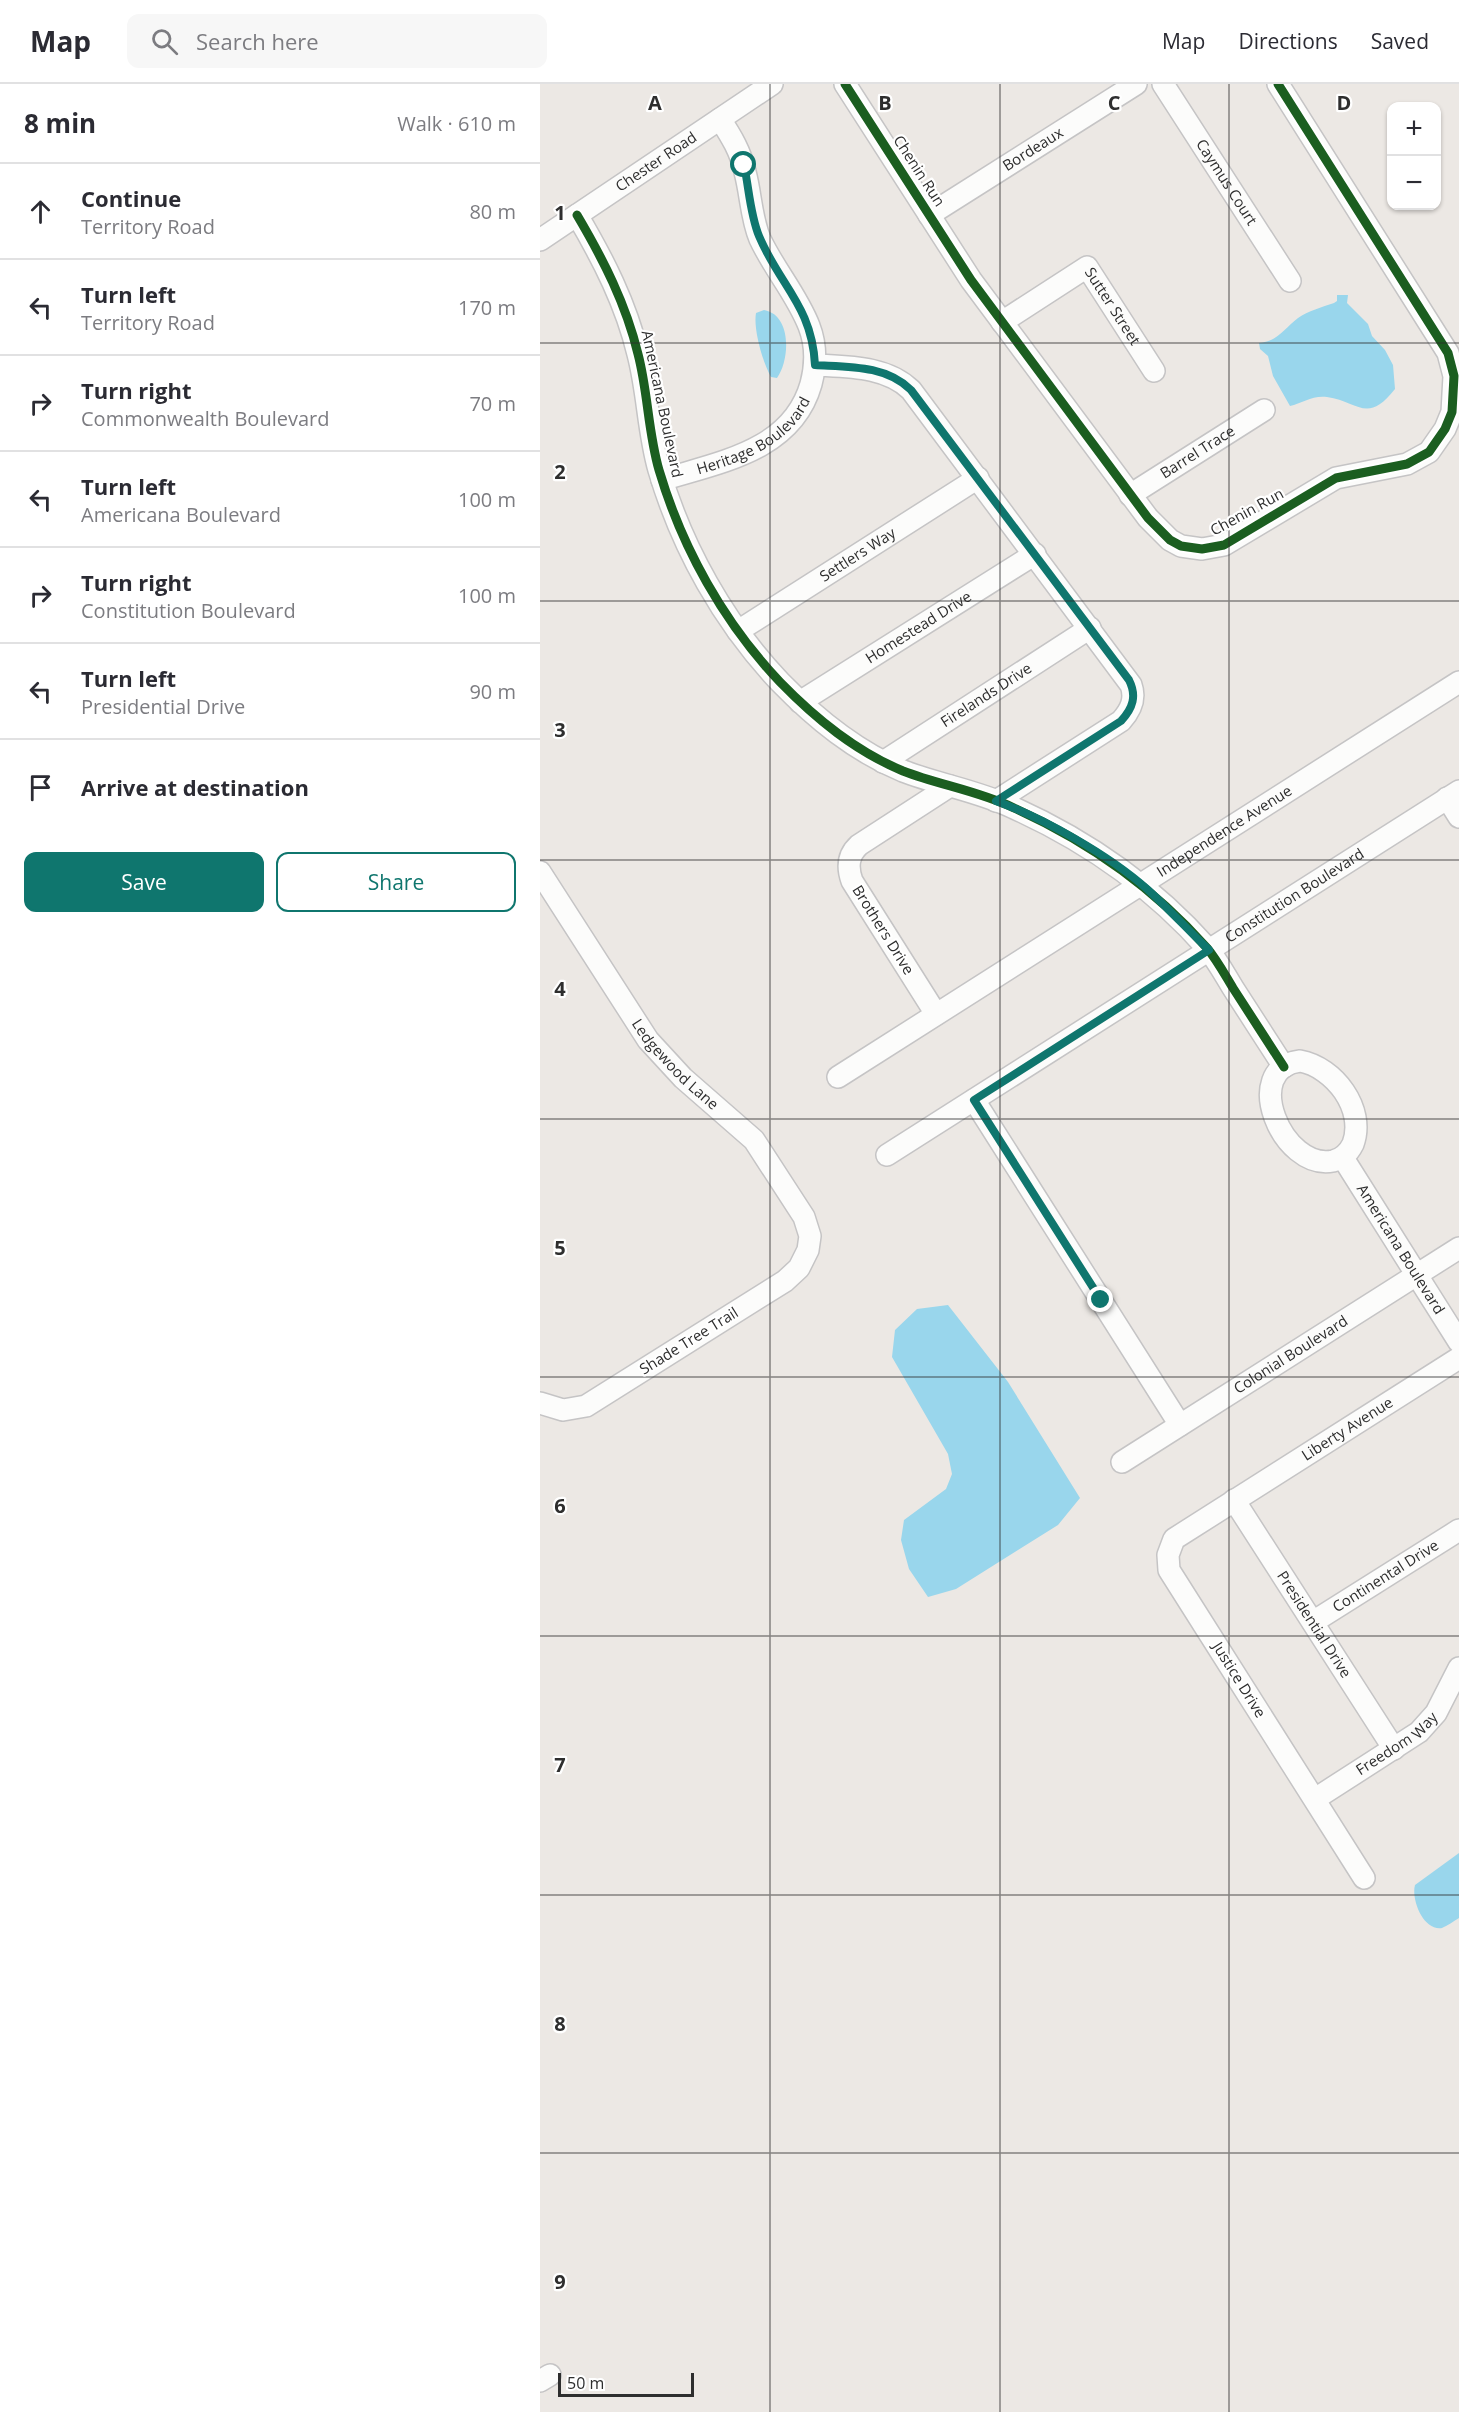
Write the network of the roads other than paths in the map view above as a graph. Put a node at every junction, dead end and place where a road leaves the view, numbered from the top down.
1 (772, 84) edge
2 (844, 84) edge
3 (1136, 84) edge
4 (1163, 84) edge
5 (1278, 84) edge
6 (720, 119) junction
7 (577, 215) junction
8 (929, 215) junction
9 (540, 240) edge
10 (1290, 281) dead end
11 (1002, 322) junction
12 (815, 365) junction
13 (1154, 371) dead end
14 (1264, 410) dead end
15 (1452, 431) edge
16 (978, 478) junction
17 (662, 480) junction
18 (1130, 495) junction
19 (1035, 554) junction
20 (1090, 628) junction
21 (738, 631) junction
22 (1459, 682) edge
23 (801, 702) junction
24 (883, 762) junction
25 (950, 786) junction
26 (1453, 794) edge
27 (996, 801) junction
28 (1459, 817) edge
29 (540, 872) edge
30 (1140, 883) junction
31 (1209, 950) junction
32 (936, 1014) junction
33 (1284, 1067) junction
34 (838, 1077) dead end
35 (974, 1100) junction
36 (887, 1155) dead end
37 (1342, 1158) junction
38 (1459, 1248) edge
39 (808, 1250) joint
40 (1416, 1275) junction
41 (1459, 1342) edge
42 (1459, 1358) edge
43 (547, 1406) edge
44 (1180, 1425) junction
45 (1122, 1462) dead end
46 (1234, 1500) junction
47 (1459, 1530) edge
48 (1313, 1623) junction
49 (1459, 1668) edge
50 (1394, 1749) junction
51 (1315, 1799) junction
52 (1364, 1878) dead end

1 - 6 street, Chester Road
2 - 8 street, Chenin Run
3 - 8 street, Bordeaux
4 - 10 street, Caymus Court
5 - 15 street, Chenin Run
6 - 7 street, Chester Road
6 - 12 street
7 - 9 street, Chester Road
7 - 17 street, Americana Boulevard
8 - 11 street, Chenin Run
11 - 13 street, Sutter Street
11 - 18 street, Chenin Run
12 - 16 street
12 - 17 street, Heritage Boulevard
14 - 18 street, Barrel Trace
15 - 18 street, Chenin Run
16 - 19 street
16 - 21 street, Settlers Way
17 - 21 street, Americana Boulevard
19 - 20 street
19 - 23 street, Homestead Drive
20 - 24 street, Firelands Drive
20 - 27 street
21 - 23 street, Americana Boulevard
22 - 30 street, Independence Avenue
23 - 24 street, Americana Boulevard
24 - 25 street, Americana Boulevard
25 - 27 street, Americana Boulevard
25 - 32 street, Brothers Drive
26 - 28 street
26 - 31 street, Constitution Boulevard
27 - 30 street, Americana Boulevard
29 - 39 street, Ledgewood Lane
30 - 31 street, Americana Boulevard
30 - 32 street, Independence Avenue
31 - 33 street, Americana Boulevard
31 - 35 street, Constitution Boulevard
32 - 34 street, Independence Avenue
33 - 37 street
33 - 37 street
35 - 36 street, Constitution Boulevard
35 - 44 street
37 - 40 street, Americana Boulevard
38 - 40 street, Colonial Boulevard
39 - 43 street, Shade Tree Trail
40 - 41 street, Americana Boulevard
40 - 44 street, Colonial Boulevard
42 - 46 street, Liberty Avenue
44 - 45 street, Colonial Boulevard
46 - 48 street, Presidential Drive
46 - 51 street, Justice Drive
47 - 48 street, Continental Drive
48 - 50 street, Presidential Drive
49 - 50 street, Freedom Way
50 - 51 street, Freedom Way
51 - 52 street, Justice Drive

